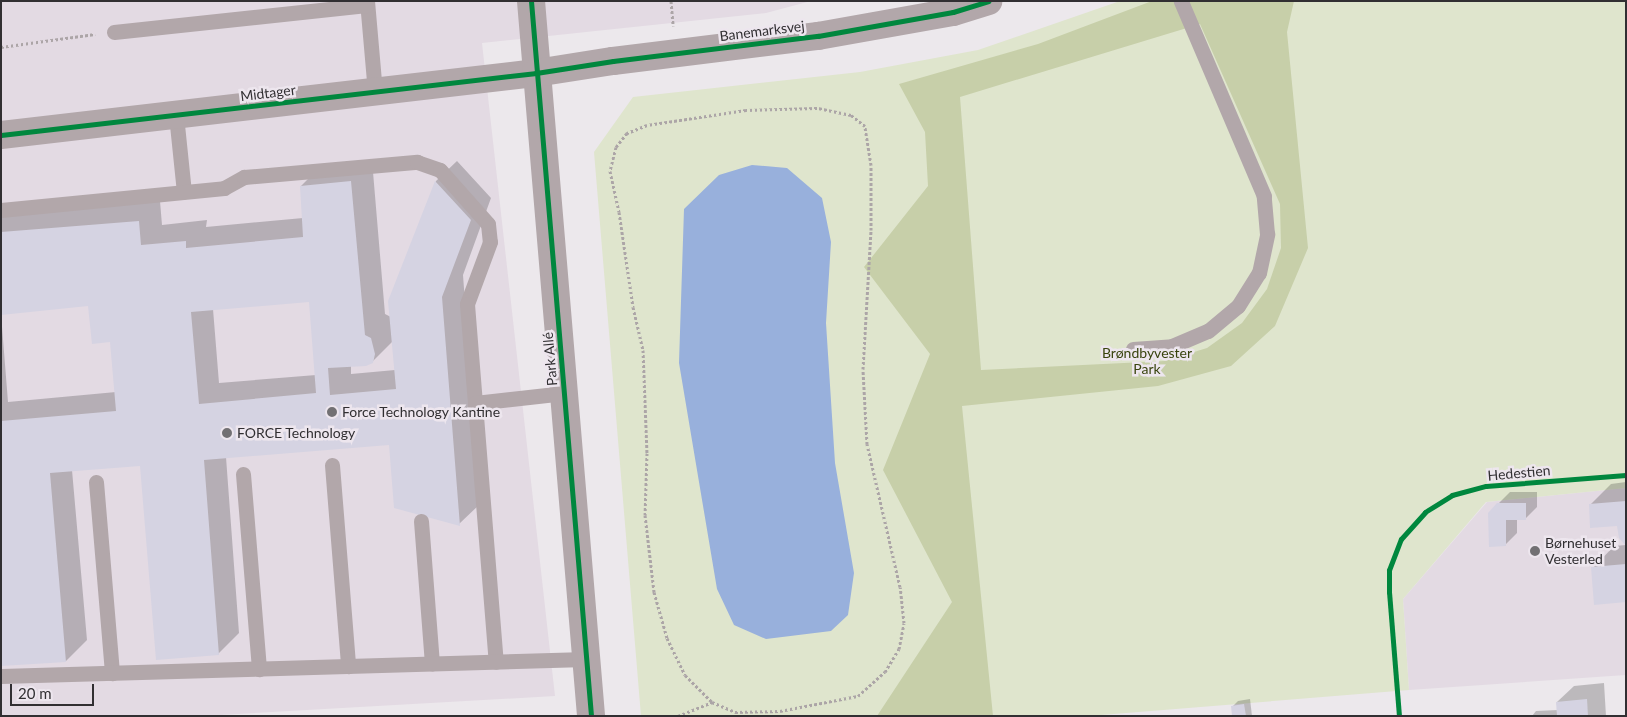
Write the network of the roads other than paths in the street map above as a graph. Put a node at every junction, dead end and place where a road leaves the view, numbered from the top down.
1 (531, 1) edge
2 (988, 1) edge
3 (1181, 1) edge
4 (367, 3) edge
5 (114, 32) road end
6 (536, 73) junction
7 (375, 92) junction
8 (176, 115) junction
9 (1, 135) edge
10 (184, 192) junction
11 (1, 210) edge
12 (1133, 349) dead end
13 (564, 392) junction
14 (475, 403) junction
15 (332, 465) dead end
16 (243, 474) dead end
17 (96, 482) dead end
18 (421, 521) dead end
19 (586, 659) junction
20 (496, 662) junction
21 (432, 664) junction
22 (348, 666) junction
23 (259, 669) junction
24 (112, 673) junction
25 (1, 676) edge
26 (591, 716) edge

1 - 6 street, Park Allé
2 - 6 street, Banemarksvej
3 - 12 lane
4 - 5 lane
4 - 7 lane
6 - 7 street, Midtager
6 - 13 street, Park Allé
7 - 8 street, Midtager
8 - 9 street, Midtager
8 - 10 lane
10 - 11 lane
10 - 14 lane
13 - 14 lane
13 - 19 street, Park Allé
14 - 20 lane
15 - 22 lane
16 - 23 lane
17 - 24 lane
18 - 21 lane
19 - 20 lane
19 - 26 street, Park Allé
20 - 21 lane
21 - 22 lane
22 - 23 lane
23 - 24 lane
24 - 25 lane

